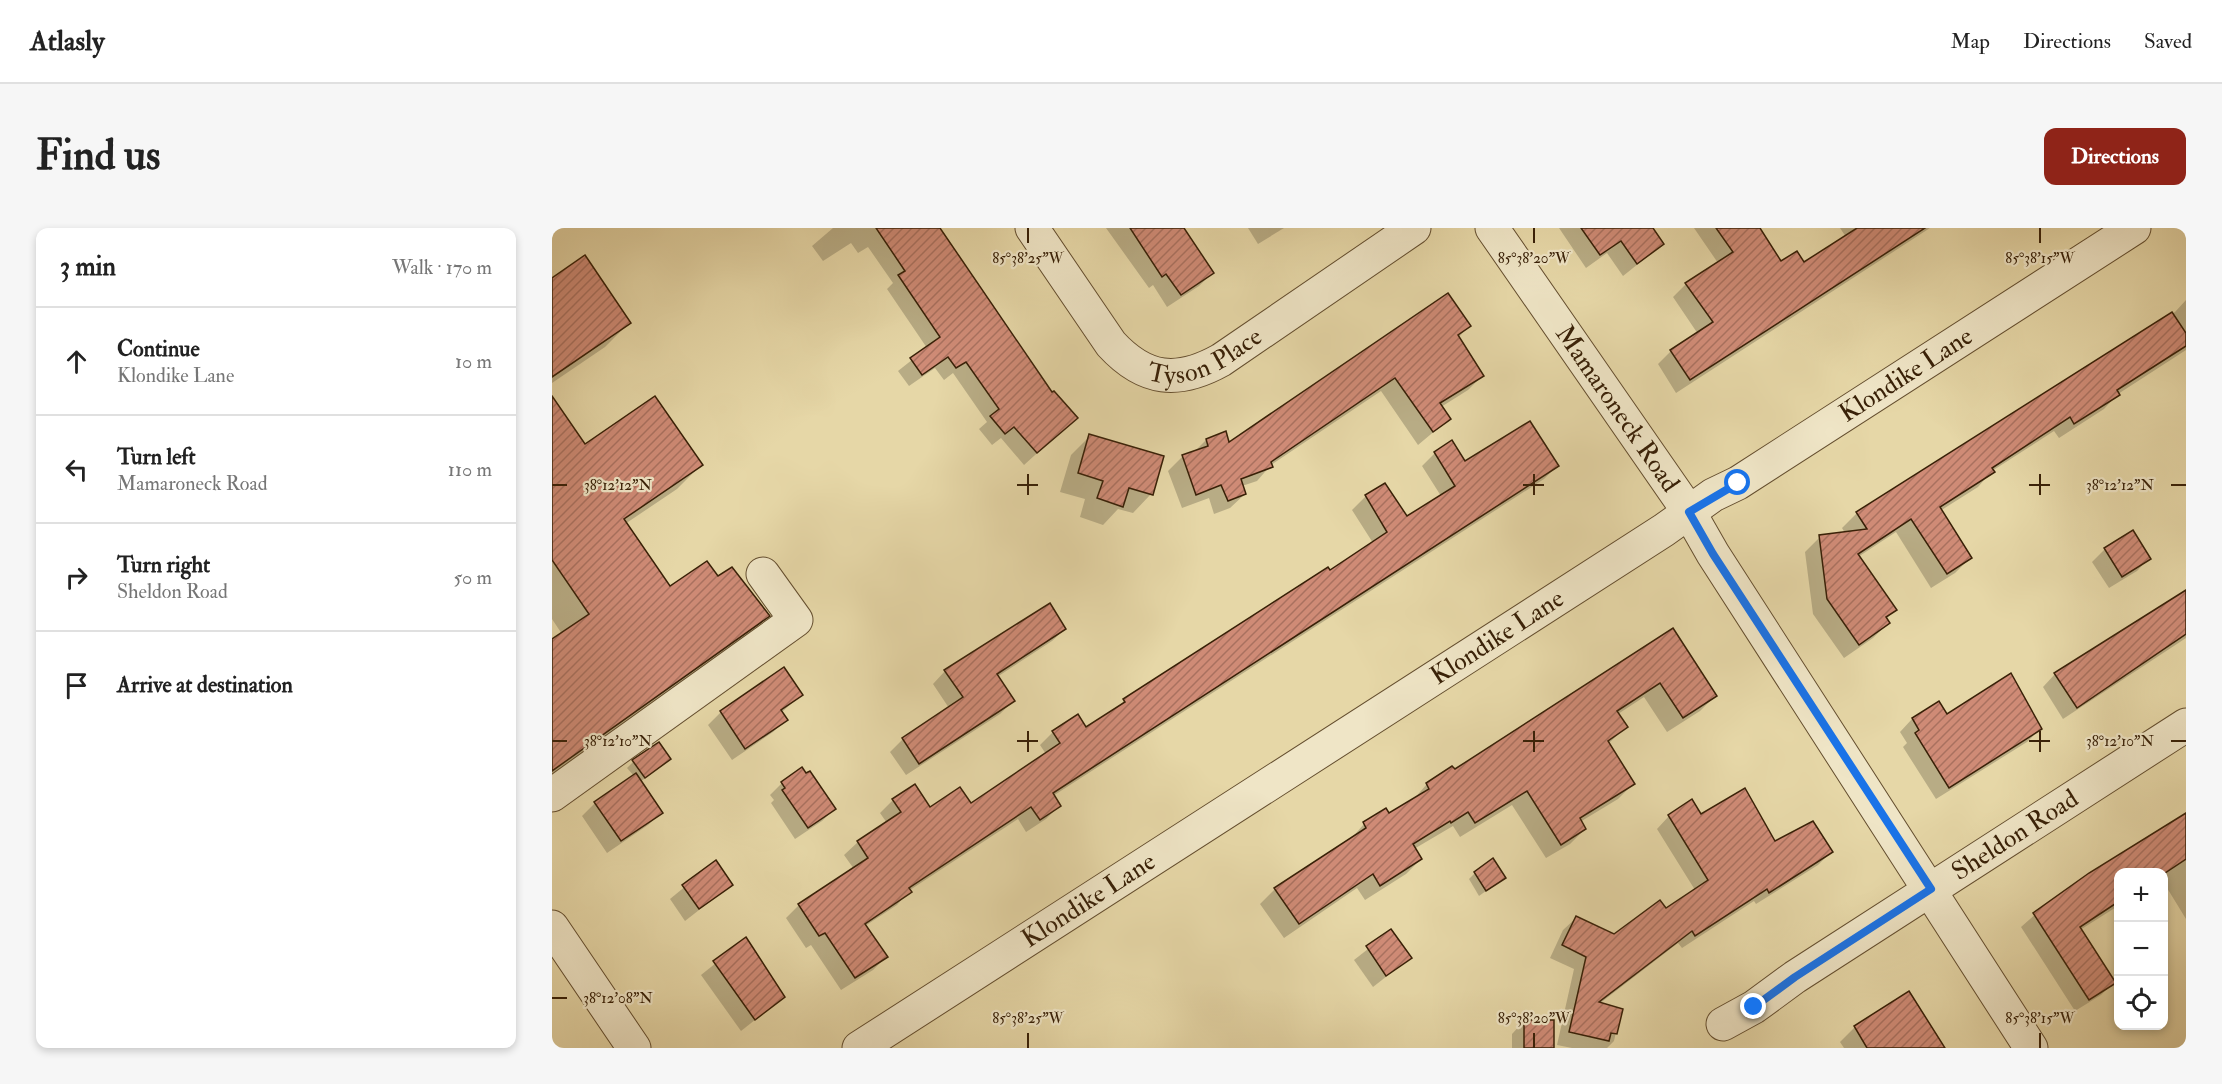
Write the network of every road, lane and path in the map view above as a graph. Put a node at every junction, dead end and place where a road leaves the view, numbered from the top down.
1 (1032, 228) edge
2 (1414, 228) edge
3 (1492, 228) edge
4 (2134, 228) edge
5 (1689, 512) junction
6 (763, 574) dead end
7 (2186, 725) edge
8 (552, 795) edge
9 (1931, 889) junction
10 (552, 927) edge
11 (1723, 1024) dead end
12 (634, 1048) edge
13 (859, 1048) edge
14 (2031, 1048) edge

1 - 2 street, Tyson Place
3 - 5 street, Mamaroneck Road
4 - 5 street, Klondike Lane
5 - 9 street, Mamaroneck Road
5 - 13 street, Klondike Lane
6 - 8 street
7 - 9 street, Sheldon Road
9 - 11 street, Sheldon Road
9 - 14 street, Mamaroneck Road
10 - 12 street

